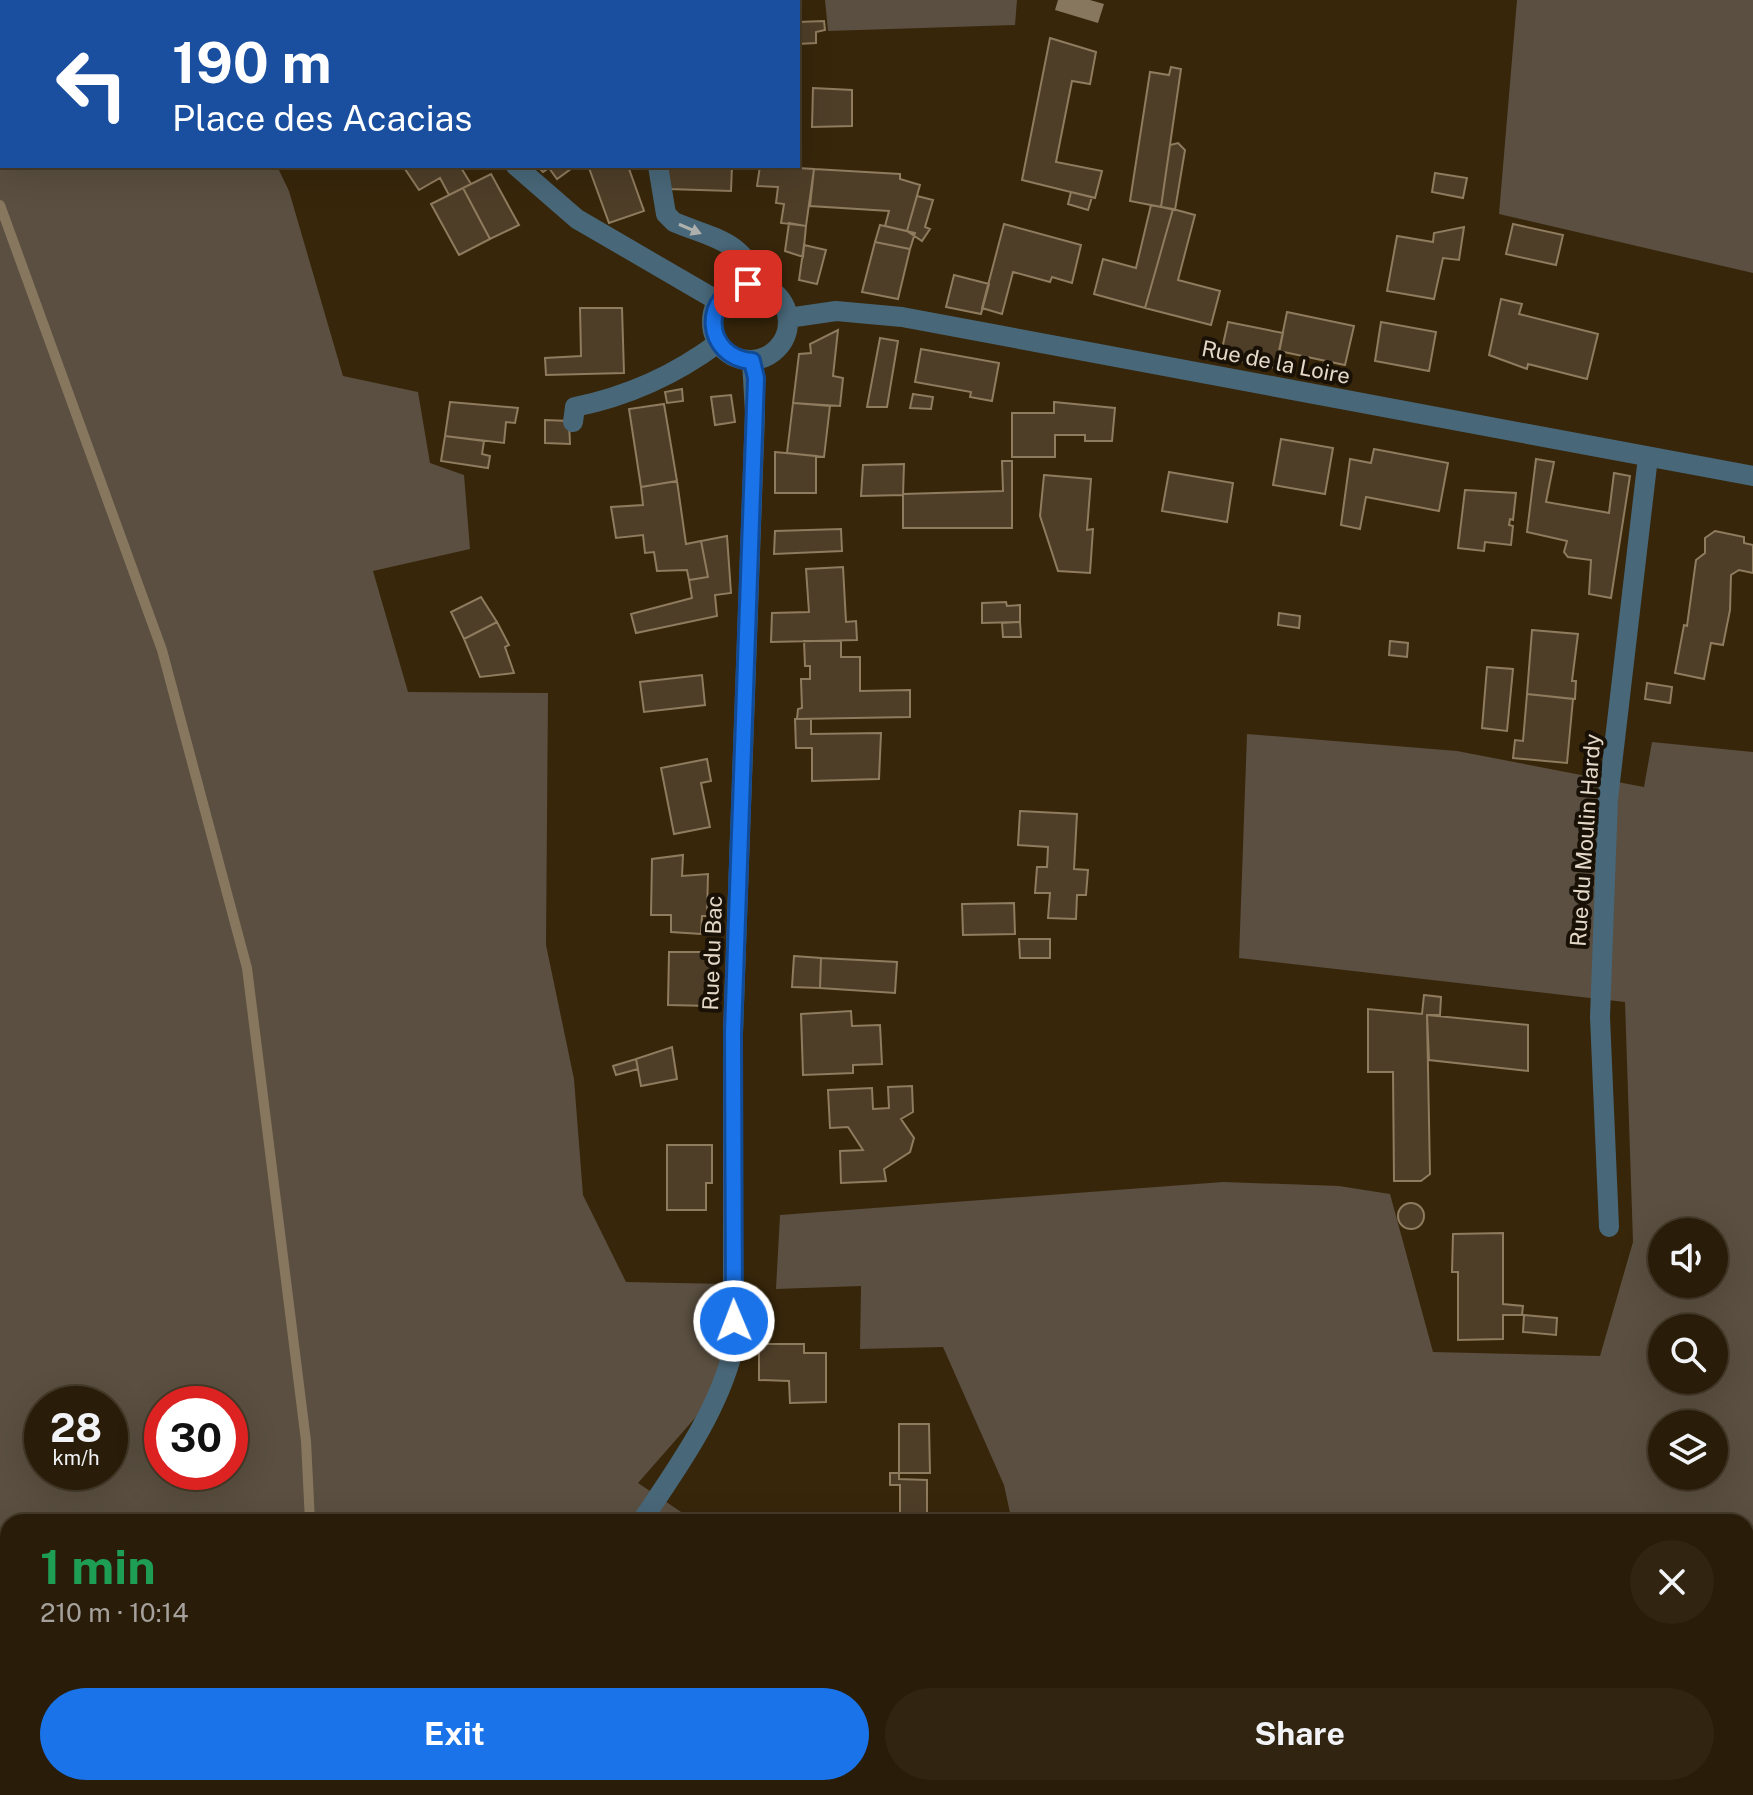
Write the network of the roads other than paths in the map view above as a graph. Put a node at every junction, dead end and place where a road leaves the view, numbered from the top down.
1 (518, 168) edge
2 (658, 168) edge
3 (753, 283) junction
4 (718, 301) junction
5 (788, 318) junction
6 (718, 343) junction
7 (752, 361) junction
8 (573, 422) dead end
9 (1648, 457) junction
10 (1753, 476) edge
11 (1609, 1227) dead end
12 (646, 1514) edge

1 - 4 street
2 -> 3 street
3 - 4 street
3 - 5 street
4 - 6 street
5 - 7 street
5 - 9 street, Rue de la Loire
6 - 7 street
6 - 8 street
7 - 12 street, Rue du Bac
9 - 10 street, Rue de la Loire
9 - 11 street, Rue du Moulin Hardy

